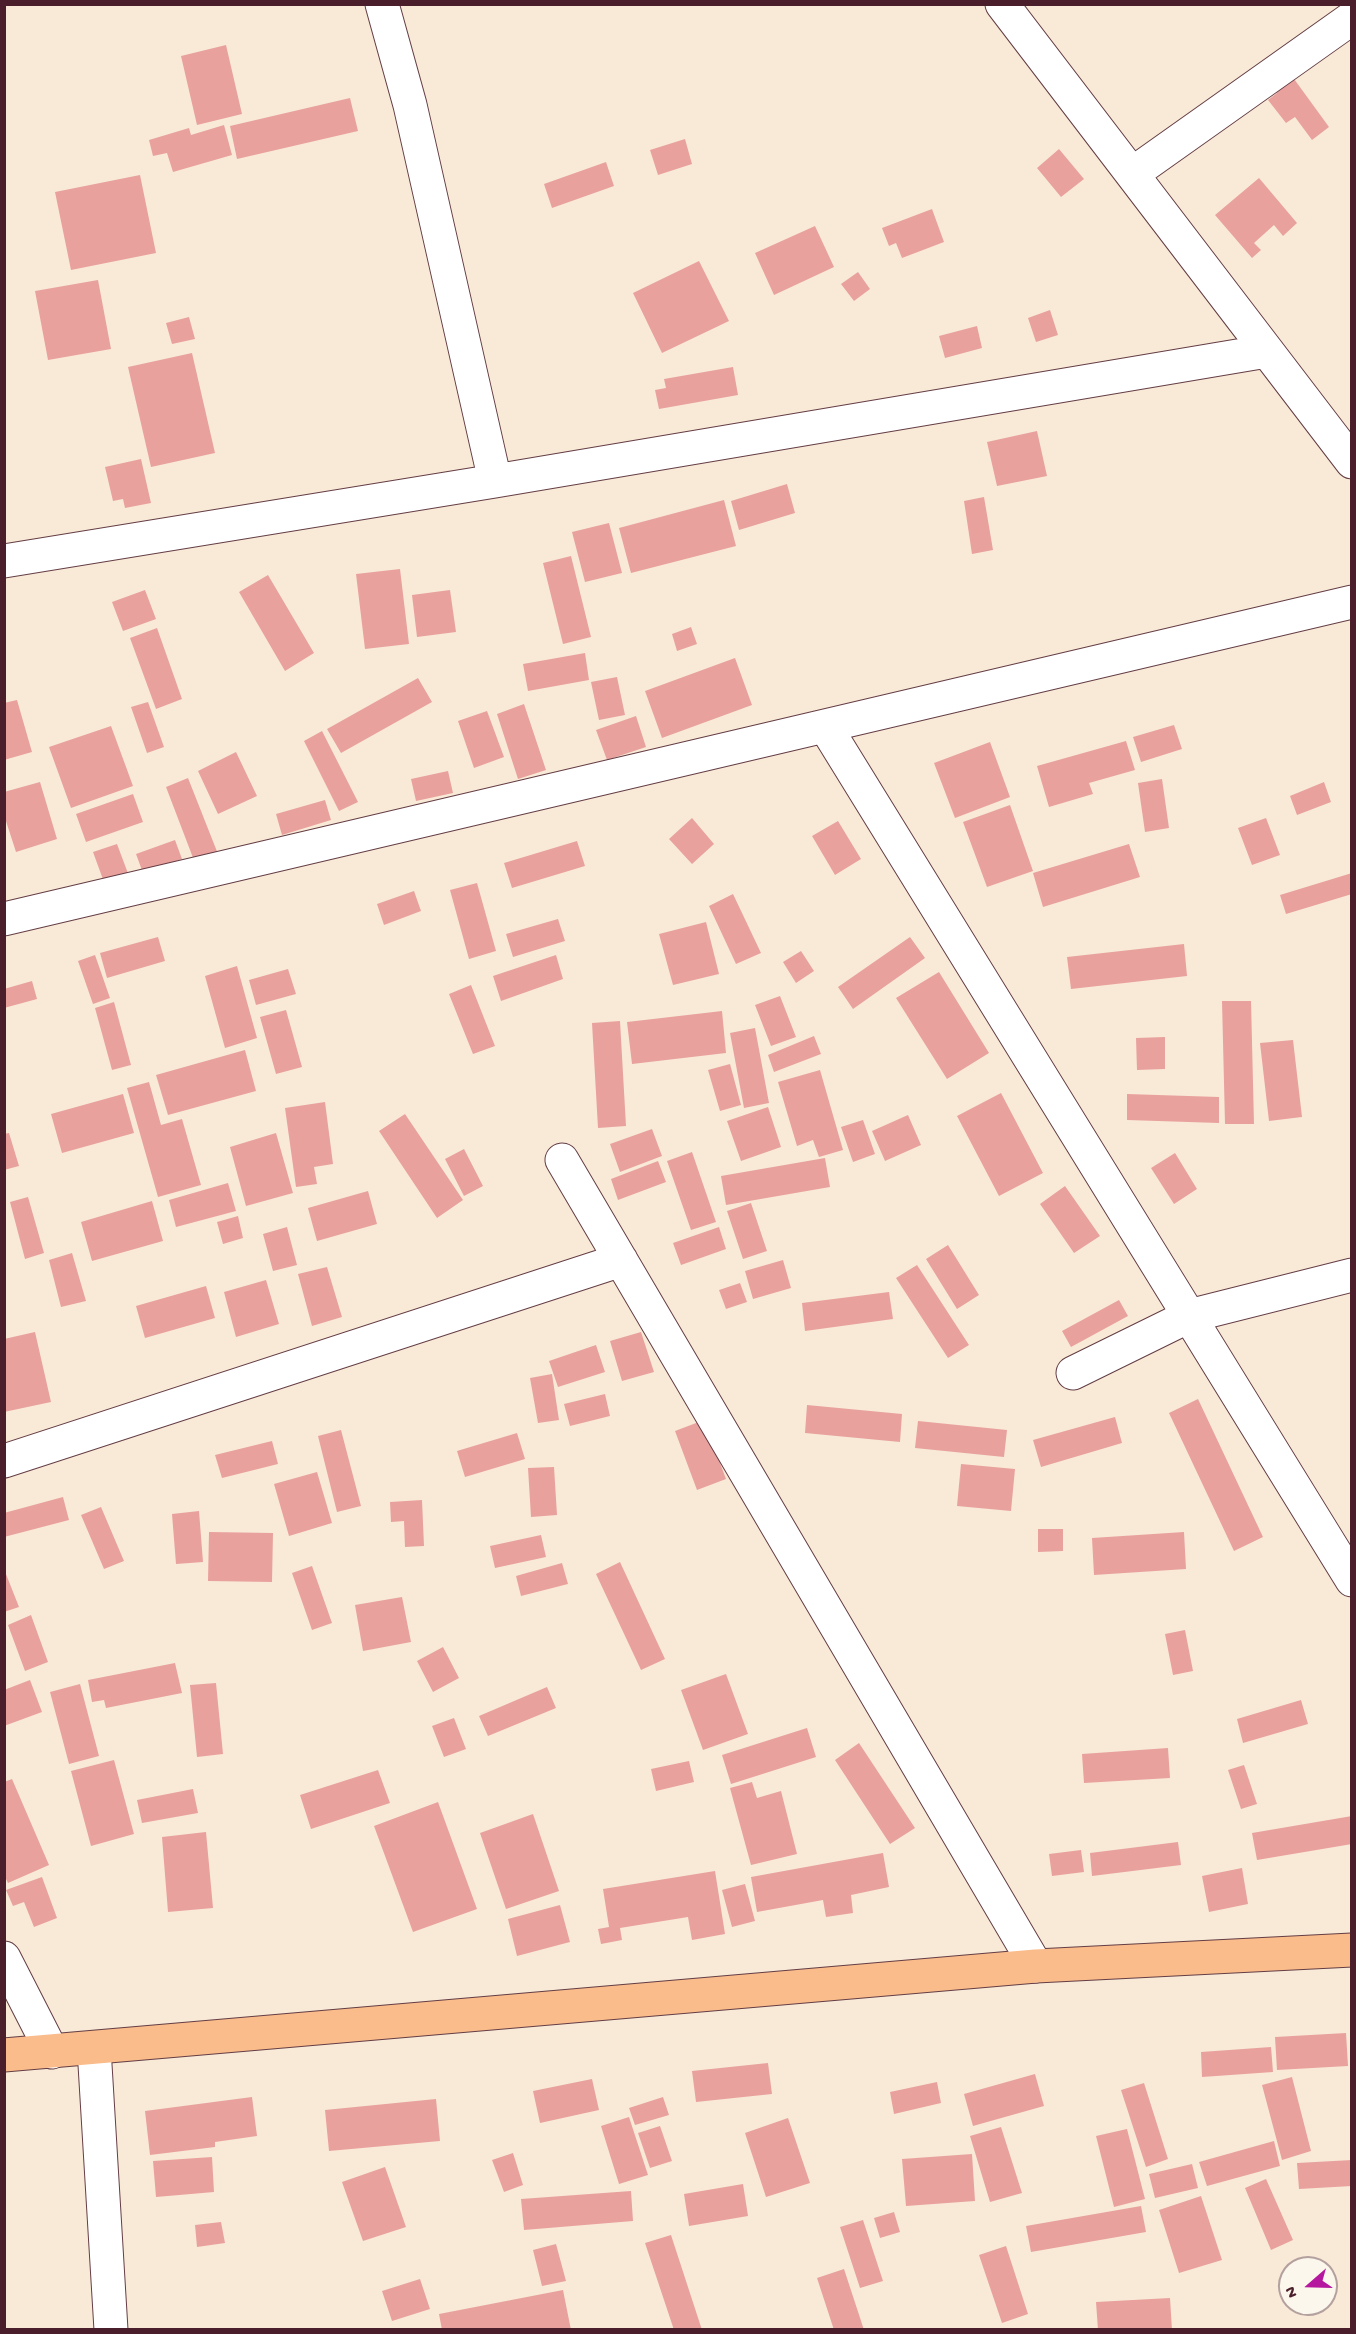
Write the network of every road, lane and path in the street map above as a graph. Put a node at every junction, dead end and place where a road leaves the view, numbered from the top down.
1 (382, 4) edge
2 (1002, 4) edge
3 (1352, 18) edge
4 (1132, 174) junction
5 (1267, 351) junction
6 (1352, 462) edge
7 (495, 482) junction
8 (4, 561) edge
9 (1352, 602) edge
10 (825, 726) junction
11 (4, 919) edge
12 (562, 1160) dead end
13 (621, 1260) junction
14 (1352, 1275) edge
15 (1189, 1316) junction
16 (1073, 1372) dead end
17 (4, 1461) edge
18 (1352, 1580) edge
19 (1352, 1950) edge
20 (4, 1958) edge
21 (1036, 1966) junction
22 (94, 2048) junction
23 (52, 2052) junction
24 (4, 2055) edge
25 (111, 2330) edge

1 - 7 street
2 - 4 street
3 - 4 street
4 - 5 street
5 - 6 street
5 - 7 street
7 - 8 street
9 - 10 street
10 - 11 street
10 - 15 street
12 - 13 street
13 - 17 street
13 - 21 street
14 - 15 street
15 - 16 street
15 - 18 street
19 - 21 main road
20 - 23 street
21 - 22 main road
22 - 23 main road
22 - 25 street
23 - 24 main road

